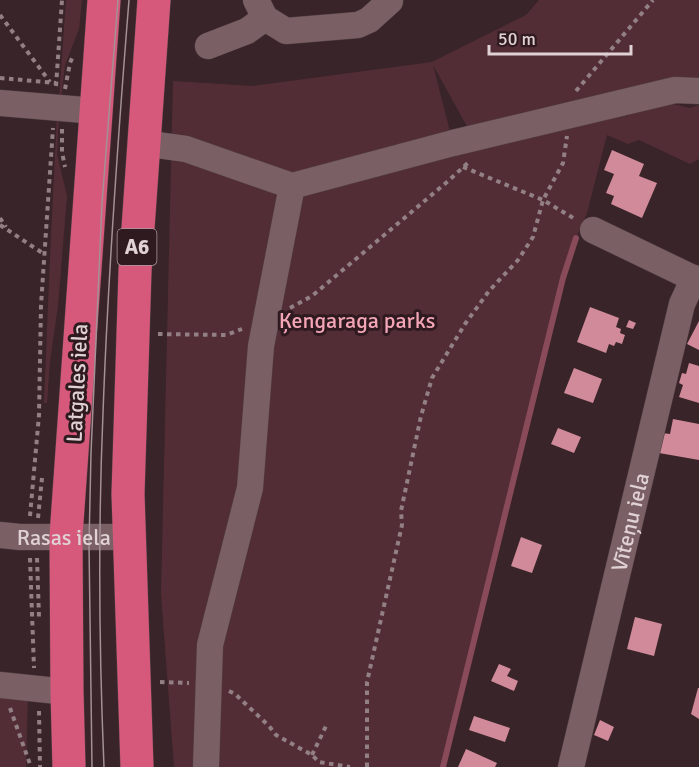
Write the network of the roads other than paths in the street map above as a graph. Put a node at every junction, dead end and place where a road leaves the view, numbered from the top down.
1 (104, 0) edge
2 (154, 0) edge
3 (397, 0) edge
4 (260, 9) edge
5 (208, 46) dead end
6 (699, 91) edge
7 (0, 103) edge
8 (96, 111) junction
9 (143, 143) junction
10 (292, 186) junction
11 (593, 230) road end
12 (697, 279) edge
13 (0, 535) edge
14 (66, 536) junction
15 (129, 537) junction
16 (1, 685) edge
17 (52, 691) junction
18 (69, 767) edge
19 (136, 767) edge
20 (206, 767) edge
21 (571, 767) edge

1 - 8 highway, Latgales iela / A6
2 - 9 highway, A6
3 - 4 street
4 - 5 street
6 - 10 street
7 - 8 street
8 - 14 highway, Latgales iela / A6
9 - 10 street
9 - 15 highway, A6
10 - 20 street
11 - 12 street
12 - 21 street, Vīteņu iela
13 - 14 street, Rasas iela
14 - 15 street, Rasas iela
14 - 17 highway, Latgales iela / A6
15 - 19 highway, A6
16 - 17 street
17 - 18 highway, Latgales iela / A6

